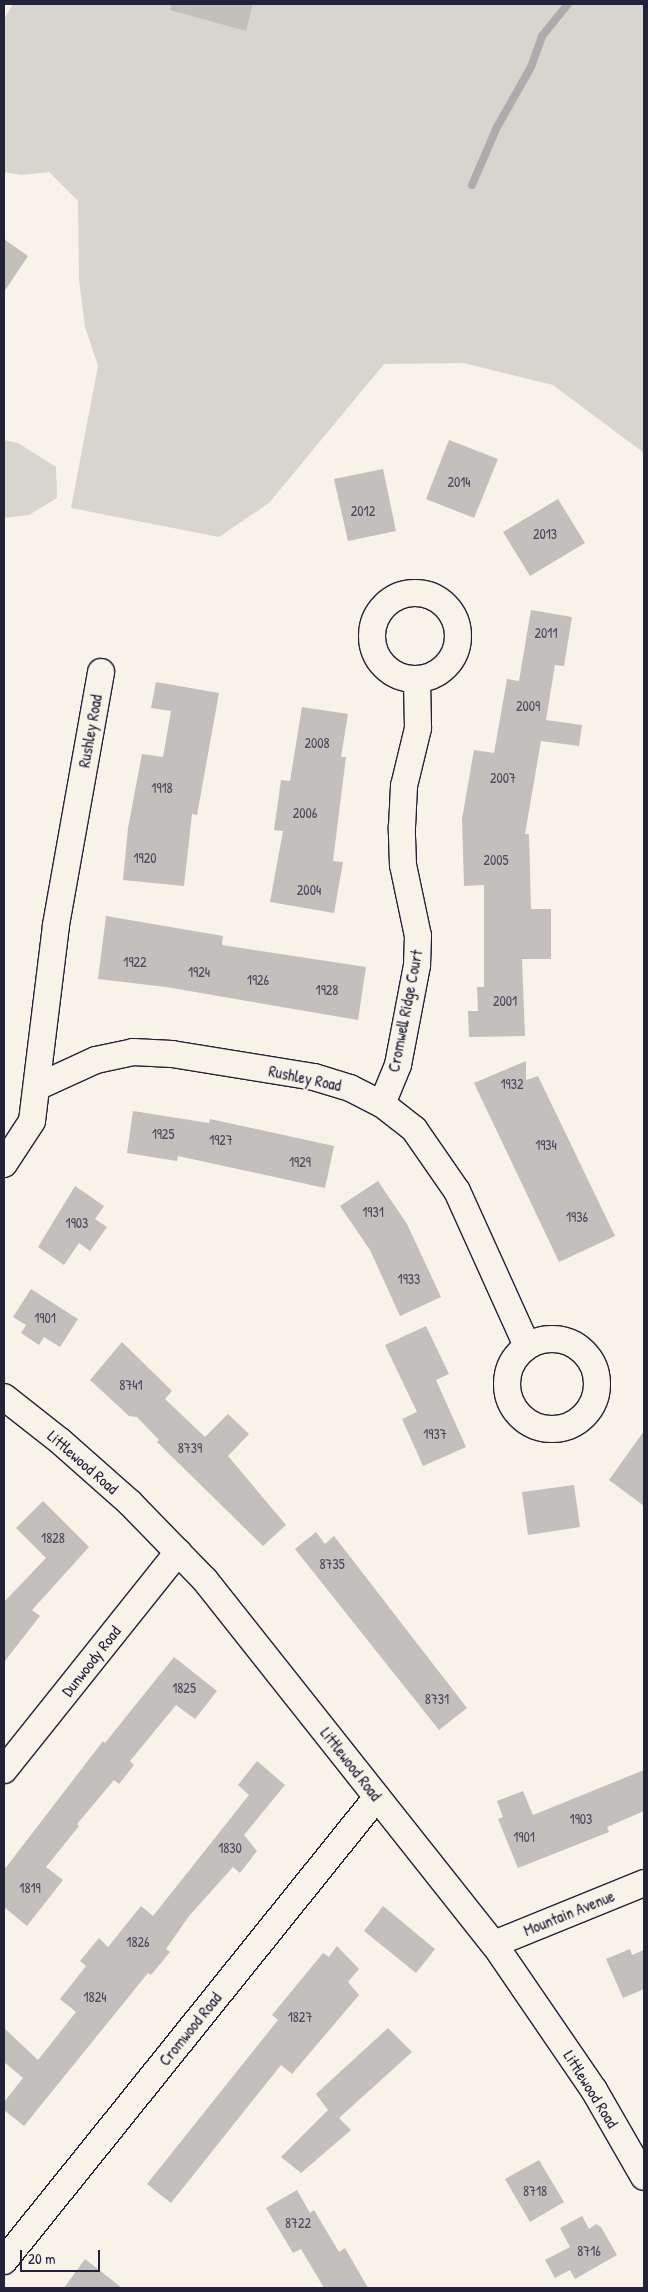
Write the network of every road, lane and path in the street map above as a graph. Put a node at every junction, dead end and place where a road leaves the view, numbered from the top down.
1 (101, 672) dead end
2 (417, 680) dead end
3 (37, 1087) junction
4 (382, 1104) junction
5 (4, 1164) edge
6 (527, 1346) dead end
7 (4, 1397) edge
8 (178, 1552) junction
9 (4, 1770) edge
10 (377, 1798) junction
11 (644, 1883) edge
12 (494, 1944) junction
13 (644, 2177) edge
14 (4, 2261) edge

1 - 3 street, Rushley Road
2 - 4 street, Cromwell Ridge Court
3 - 4 street, Rushley Road
3 - 5 street, Rushley Road
4 - 6 street, Rushley Road
7 - 8 street, Littlewood Road
8 - 9 street, Dunwoody Road
8 - 10 street, Littlewood Road
10 - 12 street, Littlewood Road
10 - 14 street, Cromwood Road
11 - 12 street, Mountain Avenue
12 - 13 street, Littlewood Road

